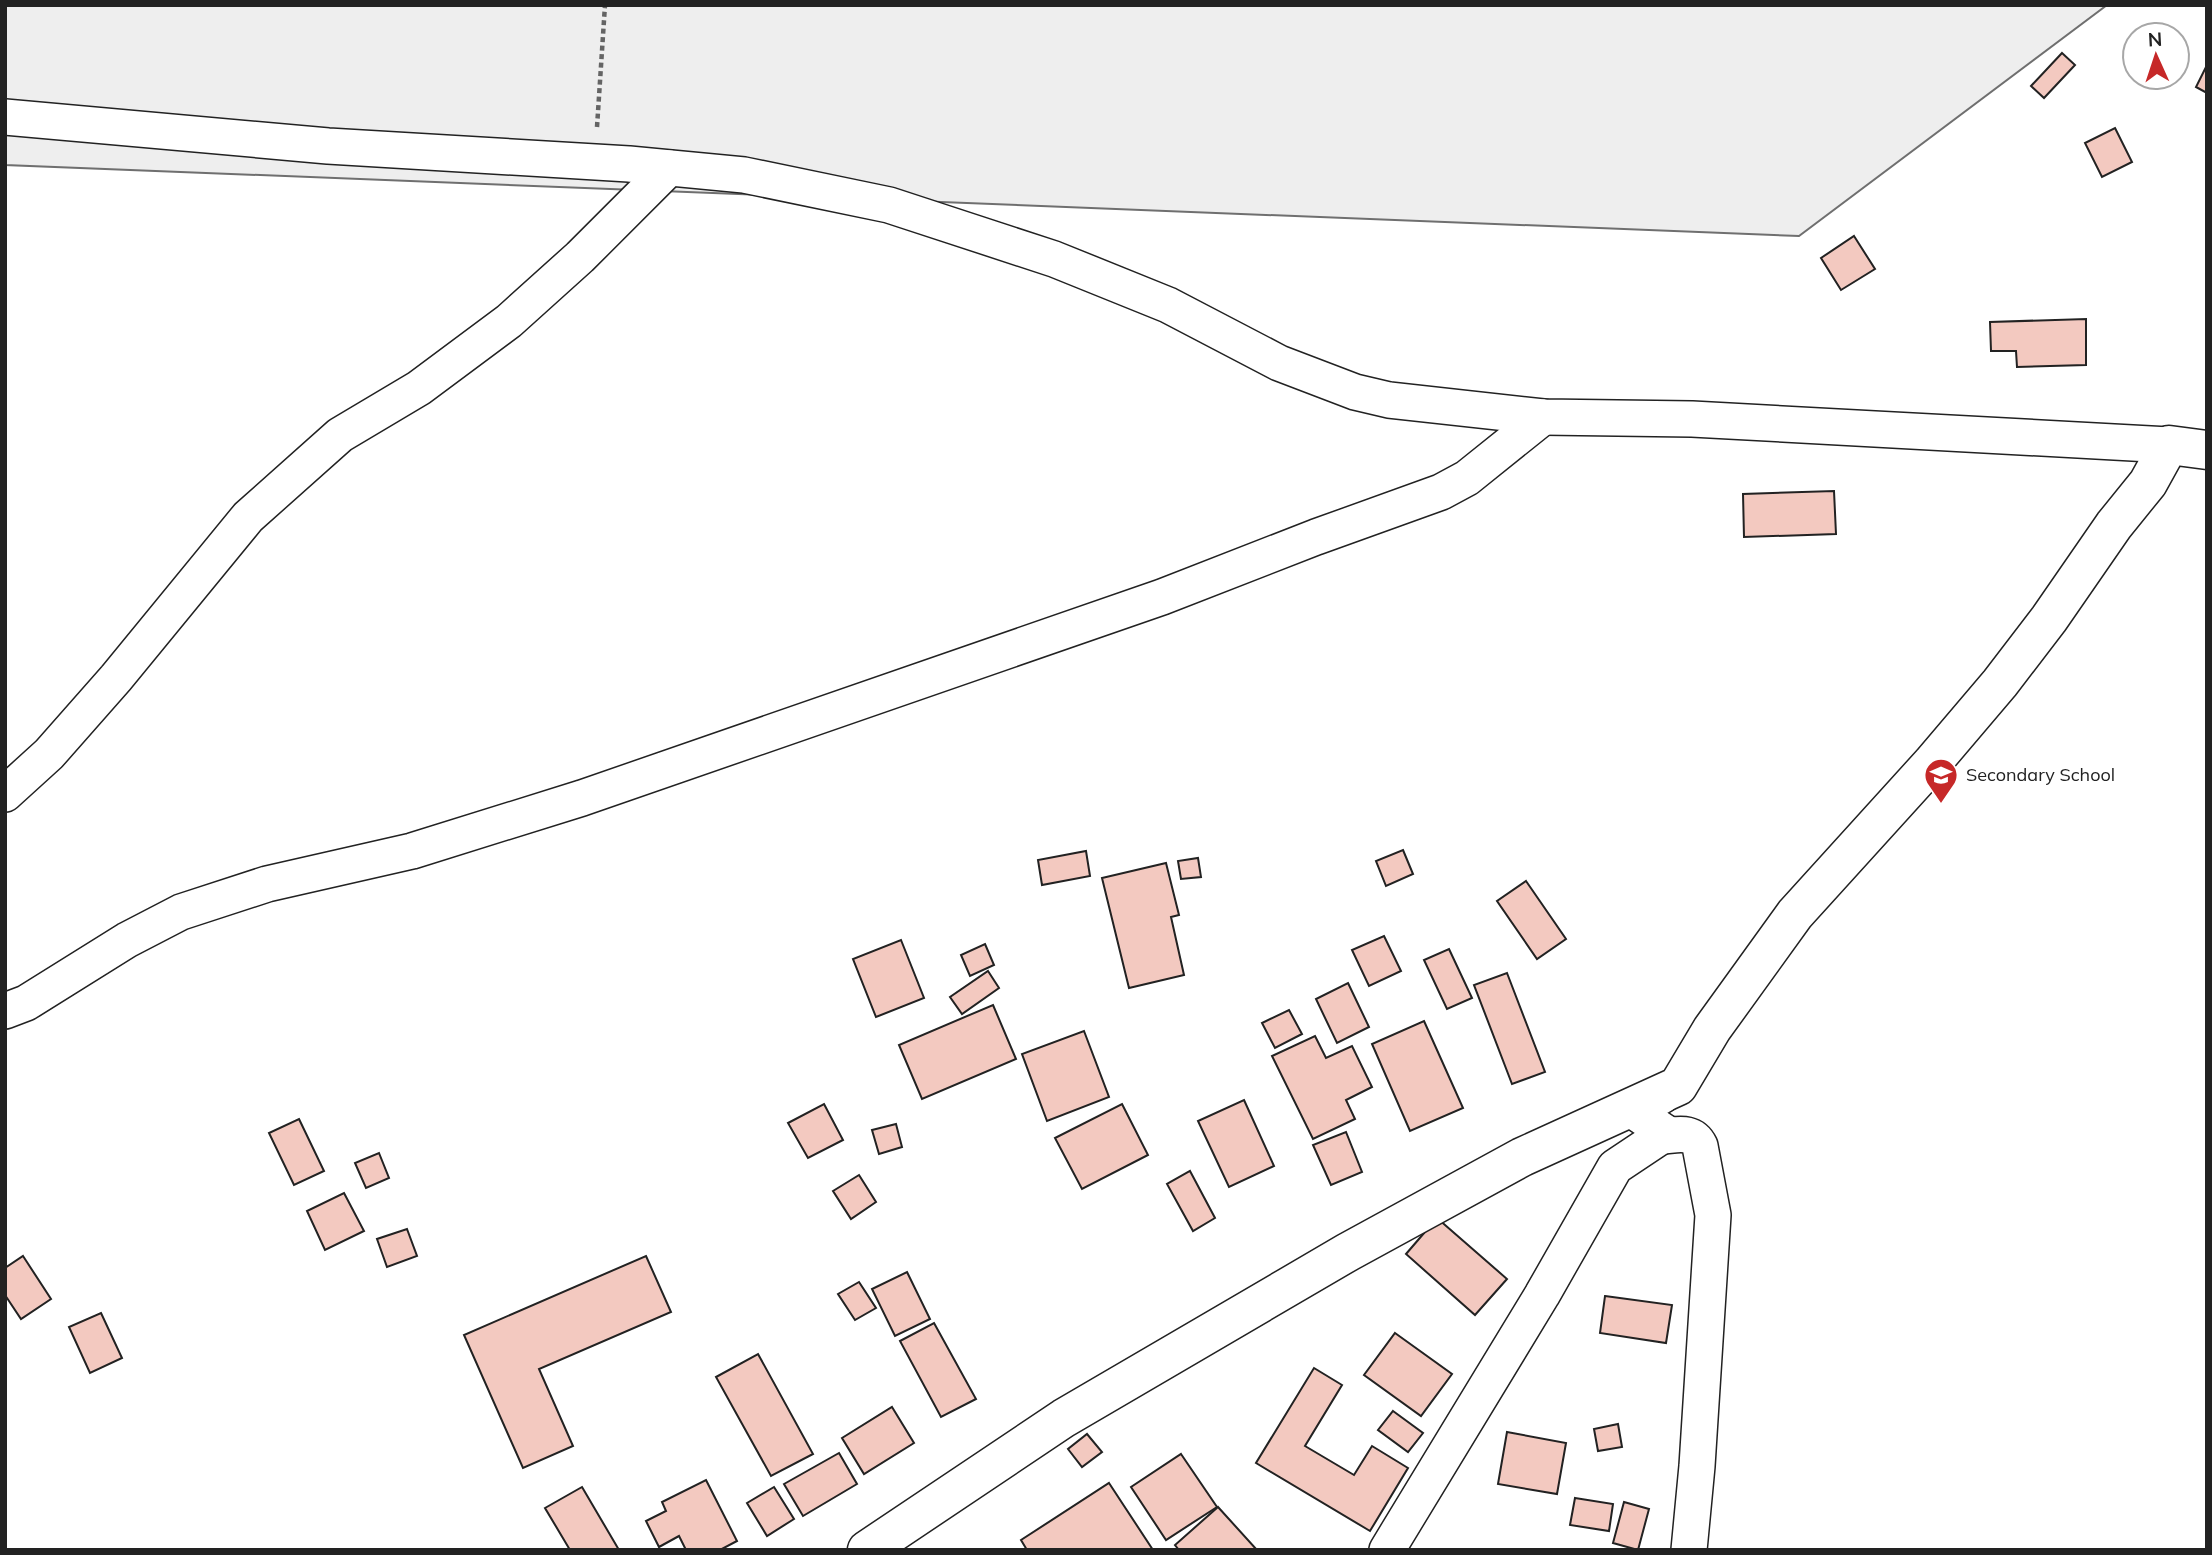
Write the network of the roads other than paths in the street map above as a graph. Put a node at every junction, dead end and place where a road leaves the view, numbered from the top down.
1 (5, 117) edge
2 (669, 168) junction
3 (1543, 417) junction
4 (2169, 445) junction
5 (2207, 450) edge
6 (5, 794) edge
7 (5, 1012) edge
8 (1678, 1086) junction
9 (1666, 1133) junction
10 (867, 1550) edge
11 (1387, 1550) edge
12 (1689, 1550) edge

1 - 2 street
2 - 3 street
2 - 6 street
3 - 4 street
3 - 7 street
4 - 5 main road
4 - 8 main road
8 - 9 street
8 - 10 main road
9 - 11 street
9 - 12 street

